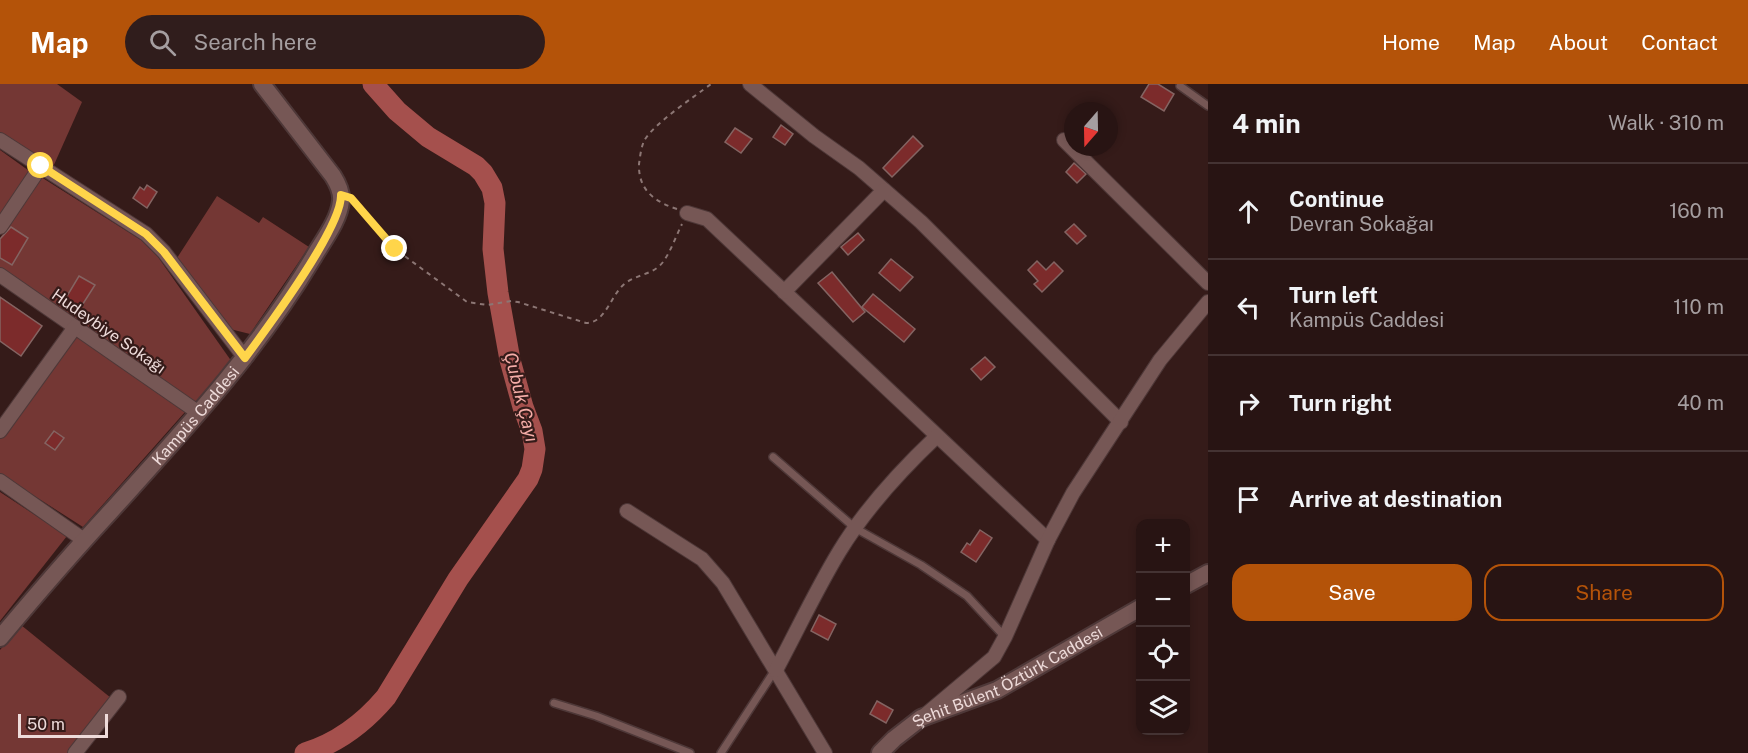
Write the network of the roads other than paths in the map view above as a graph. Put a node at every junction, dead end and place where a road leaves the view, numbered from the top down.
1 (262, 84) edge
2 (750, 84) edge
3 (1180, 86) dead end
4 (1208, 106) edge
5 (0, 140) edge
6 (1080, 156) edge
7 (41, 166) junction
8 (884, 190) junction
9 (687, 213) road end
10 (0, 227) edge
11 (0, 275) edge
12 (1208, 283) edge
13 (784, 292) junction
14 (1208, 302) edge
15 (75, 327) junction
16 (245, 358) junction
17 (199, 413) junction
18 (1121, 422) junction
19 (0, 431) edge
20 (937, 436) junction
21 (773, 457) dead end
22 (0, 482) edge
23 (627, 511) dead end
24 (855, 528) junction
25 (84, 540) junction
26 (1048, 540) junction
27 (1208, 573) edge
28 (1190, 582) edge
29 (1136, 610) edge
30 (0, 638) edge
31 (1005, 638) junction
32 (776, 670) junction
33 (118, 697) dead end
34 (554, 703) dead end
35 (921, 718) junction
36 (75, 753) edge
37 (690, 753) edge
38 (721, 753) edge
39 (825, 753) edge
40 (880, 753) edge

1 - 16 street, Kampüs Caddesi
2 - 8 street
3 - 4 lane
5 - 7 street
6 - 12 street
7 - 10 street
7 - 16 street
8 - 13 street
8 - 18 street
9 - 13 street
11 - 15 street, Hudeybiye Sokağı
13 - 20 street
14 - 18 street
15 - 17 street, Hudeybiye Sokağı
15 - 19 street
16 - 17 street, Kampüs Caddesi
17 - 25 street, Kampüs Caddesi
18 - 26 street
20 - 24 street
20 - 26 street
21 - 24 lane
22 - 25 street
23 - 32 street
24 - 31 lane
24 - 32 street
25 - 30 street, Kampüs Caddesi
26 - 31 street
27 - 28 street
29 - 35 street, Şehit Bülent Öztürk Caddesi
31 - 35 street
32 - 38 lane
32 - 39 street
33 - 36 street
34 - 37 lane
35 - 40 street, Şehit Bülent Öztürk Caddesi

